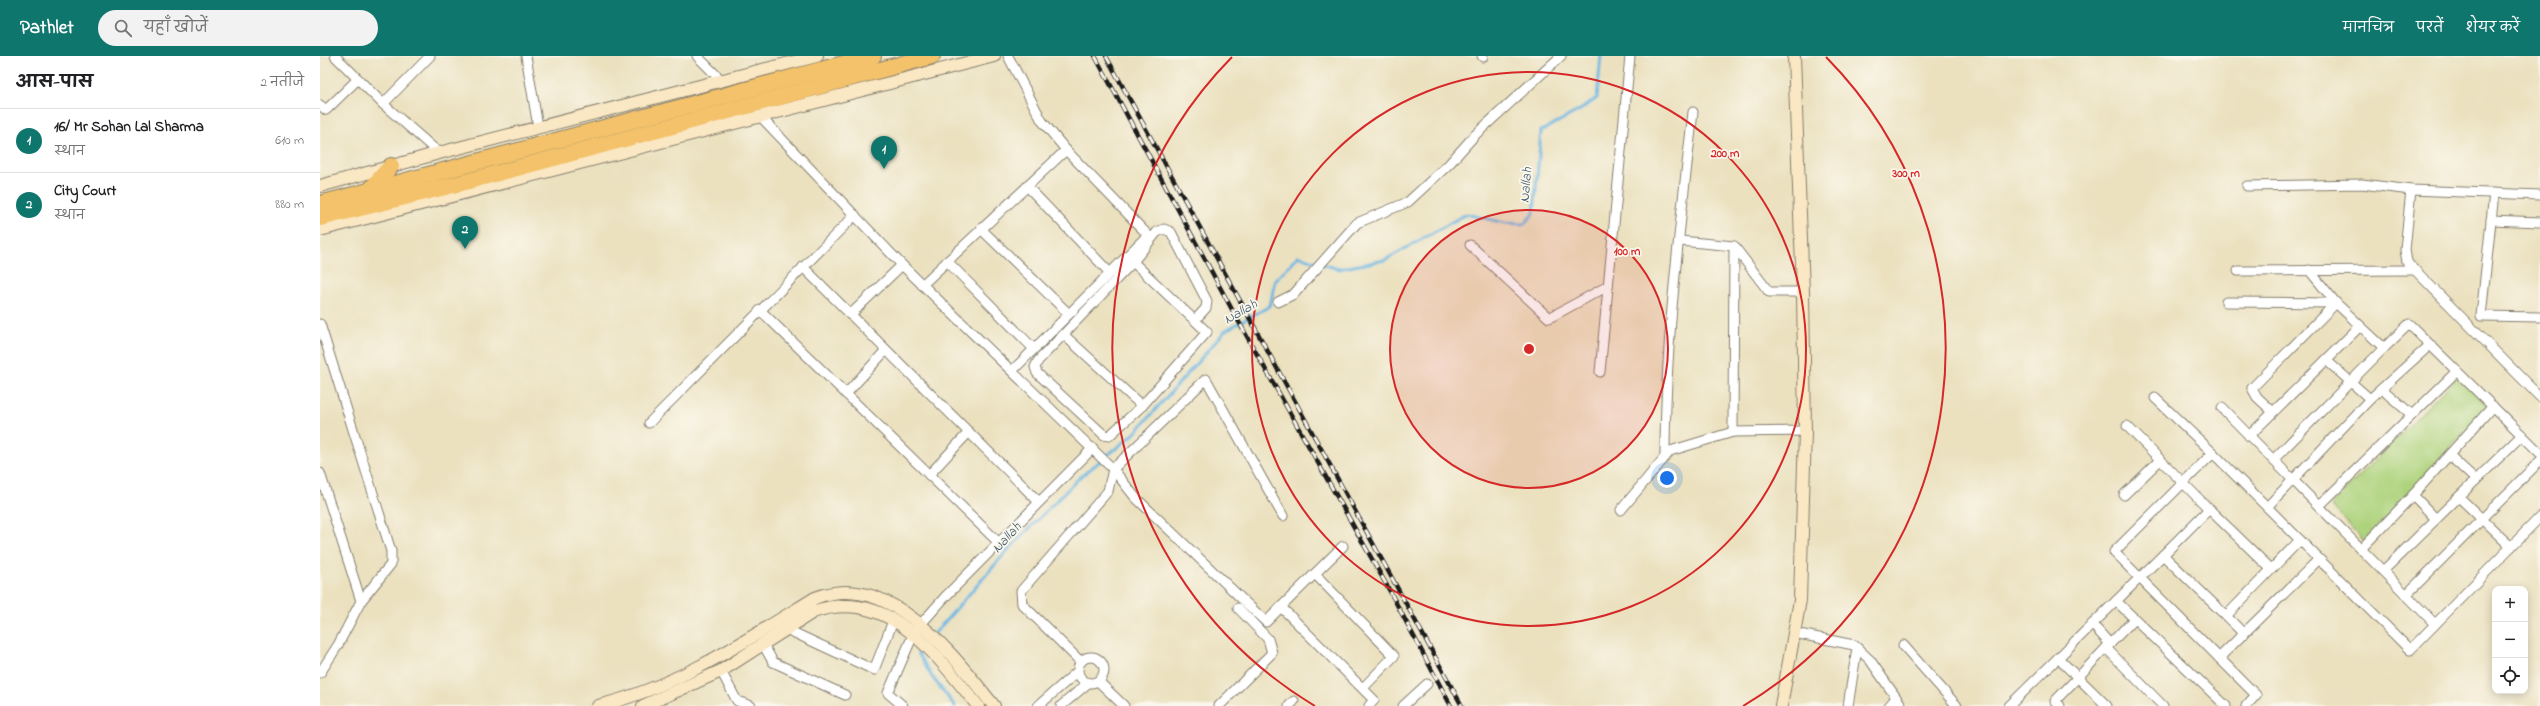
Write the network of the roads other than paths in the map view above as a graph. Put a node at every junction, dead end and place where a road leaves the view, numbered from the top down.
1 (335, 56) edge
2 (430, 56) edge
3 (526, 56) edge
4 (697, 56) edge
5 (817, 56) edge
6 (873, 56) edge
7 (932, 56) edge
8 (994, 56) edge
9 (1008, 56) edge
10 (1561, 56) edge
11 (1630, 56) edge
12 (1794, 56) edge
13 (358, 79) junction
14 (722, 81) junction
15 (383, 104) junction
16 (320, 105) edge
17 (1693, 112) dead end
18 (760, 116) junction
19 (538, 127) junction
20 (1066, 150) junction
21 (439, 153) junction
22 (392, 166) junction
23 (320, 186) edge
24 (1027, 186) junction
25 (2247, 186) dead end
26 (370, 190) junction
27 (2411, 190) junction
28 (2494, 193) junction
29 (2540, 195) edge
30 (320, 204) edge
31 (855, 215) junction
32 (320, 218) edge
33 (2491, 220) junction
34 (2540, 222) edge
35 (981, 229) junction
36 (320, 230) edge
37 (1680, 241) junction
38 (1470, 245) dead end
39 (1734, 246) junction
40 (947, 261) junction
41 (1133, 262) junction
42 (902, 265) junction
43 (803, 267) junction
44 (2238, 270) dead end
45 (2310, 270) junction
46 (2412, 270) junction
47 (1110, 273) junction
48 (922, 285) junction
49 (1608, 286) junction
50 (1803, 292) junction
51 (1278, 302) dead end
52 (2226, 302) dead end
53 (2336, 303) junction
54 (760, 310) junction
55 (1069, 314) junction
56 (850, 315) junction
57 (2540, 317) edge
58 (1195, 320) junction
59 (320, 324) edge
60 (2360, 326) junction
61 (1064, 335) junction
62 (2430, 345) junction
63 (1033, 348) junction
64 (2384, 348) junction
65 (886, 350) junction
66 (2326, 360) junction
67 (1012, 370) junction
68 (2457, 371) junction
69 (1600, 372) dead end
70 (2348, 382) junction
71 (2382, 388) junction
72 (846, 394) junction
73 (2540, 397) edge
74 (2155, 398) dead end
75 (2370, 399) junction
76 (1067, 401) junction
77 (1142, 406) junction
78 (2493, 406) junction
79 (2222, 408) dead end
80 (1055, 411) junction
81 (2272, 411) junction
82 (2412, 415) junction
83 (649, 423) dead end
84 (2127, 426) dead end
85 (1805, 431) junction
86 (968, 432) junction
87 (1733, 432) junction
88 (2522, 435) junction
89 (2249, 436) junction
90 (1093, 448) junction
91 (2213, 453) junction
92 (2540, 453) edge
93 (2449, 455) junction
94 (1665, 457) junction
95 (2160, 460) junction
96 (2273, 460) junction
97 (2540, 461) edge
98 (1112, 469) junction
99 (320, 473) edge
100 (929, 475) junction
101 (2293, 480) junction
102 (2476, 480) junction
103 (2184, 483) junction
104 (2124, 495) dead end
105 (2414, 495) junction
106 (2459, 497) junction
107 (1038, 501) junction
108 (2318, 506) junction
109 (2267, 507) junction
110 (2209, 509) junction
111 (1622, 510) dead end
112 (1283, 516) dead end
113 (2540, 517) edge
114 (2482, 518) junction
115 (2436, 519) junction
116 (2300, 540) junction
117 (998, 542) junction
118 (1343, 546) dead end
119 (2511, 547) junction
120 (2361, 549) junction
121 (2163, 555) junction
122 (2319, 559) junction
123 (2271, 569) junction
124 (2383, 571) junction
125 (1315, 574) junction
126 (2139, 578) junction
127 (2406, 595) junction
128 (2116, 600) junction
129 (361, 601) junction
130 (1281, 607) junction
131 (1238, 608) dead end
132 (2226, 616) junction
133 (2134, 619) junction
134 (893, 621) junction
135 (2092, 624) junction
136 (2435, 624) junction
137 (786, 629) junction
138 (1794, 633) junction
139 (2244, 634) junction
140 (925, 636) junction
141 (763, 644) junction
142 (1903, 645) dead end
143 (2108, 646) junction
144 (1857, 648) junction
145 (2058, 658) junction
146 (2219, 658) junction
147 (1080, 661) junction
148 (721, 671) junction
149 (1077, 672) junction
150 (320, 673) edge
151 (2077, 677) junction
152 (1098, 681) junction
153 (1088, 683) junction
154 (1427, 684) dead end
155 (1363, 688) junction
156 (845, 695) dead end
157 (663, 697) edge
158 (1899, 702) edge
159 (736, 703) edge
160 (899, 704) edge
161 (598, 706) edge
162 (643, 706) edge
163 (751, 706) edge
164 (978, 706) edge
165 (994, 706) edge
166 (1038, 706) edge
167 (1061, 706) edge
168 (1124, 706) edge
169 (1219, 706) edge
170 (1368, 706) edge
171 (1403, 706) edge
172 (1781, 706) edge
173 (1848, 706) edge
174 (1889, 706) edge
175 (1957, 706) edge
176 (2009, 706) edge
177 (2060, 706) edge
178 (2107, 706) edge
179 (2163, 706) edge
180 (2226, 706) edge
181 (2246, 706) edge

1 - 13 street
2 - 15 street
3 - 19 street
4 - 14 street
5 - 14 street
6 - 26 highway
7 - 32 highway
8 - 18 street
9 - 20 street
10 - 51 street
11 - 49 street
12 - 50 street
13 - 15 street
13 - 16 street
14 - 19 street
15 - 21 street
17 - 37 street
18 - 31 street
18 - 36 street
19 - 21 street
20 - 24 street
20 - 47 street
21 - 22 street
22 - 23 street
22 - 26 highway
24 - 35 street
24 - 47 street
25 - 27 street
26 - 30 highway
27 - 28 street
27 - 46 street
28 - 29 street
28 - 33 street
31 - 42 street
31 - 43 street
33 - 34 street
33 - 57 street
35 - 40 street
35 - 55 street
37 - 39 street
37 - 94 street
38 - 49 street
39 - 50 street
39 - 87 street
40 - 48 street
40 - 63 street
41 - 58 street
41 - 58 street
41 - 61 street
42 - 48 street
42 - 56 street
43 - 54 street
43 - 56 street
44 - 45 street
45 - 46 street
45 - 53 street
46 - 73 street
47 - 55 street
48 - 67 street
49 - 69 street
50 - 85 street
52 - 53 street
53 - 60 street
53 - 81 street
54 - 72 street
54 - 83 street
55 - 63 street
56 - 65 street
58 - 77 street
59 - 129 street
60 - 64 street
60 - 66 street
61 - 76 street
61 - 77 street
62 - 64 street
62 - 68 street
62 - 71 street
63 - 67 street
64 - 70 street
65 - 72 street
65 - 86 street
66 - 70 street
66 - 81 street
67 - 80 street
68 - 78 street
68 - 82 street
70 - 75 street
70 - 96 street
71 - 75 street
71 - 82 street
72 - 100 street
74 - 91 street
75 - 101 street
76 - 77 street
76 - 80 street
78 - 88 street
78 - 93 street
79 - 89 street
80 - 90 street
81 - 89 street
82 - 108 street
84 - 95 street
85 - 87 street
85 - 138 street
86 - 100 street
86 - 107 street
87 - 94 street
88 - 92 street
88 - 102 street
89 - 96 street
90 - 98 street
90 - 107 street
91 - 103 street
91 - 109 street
93 - 102 street
93 - 105 street
94 - 111 street
95 - 103 street
95 - 104 street
96 - 101 street
97 - 114 street
98 - 112 street
98 - 130 street
98 - 147 street
99 - 129 street
100 - 117 street
101 - 108 street
101 - 109 street
102 - 106 street
103 - 110 street
103 - 126 street
105 - 115 street
105 - 120 street
106 - 114 street
106 - 115 street
107 - 117 street
108 - 120 street
109 - 116 street
110 - 121 street
110 - 123 street
113 - 119 street
114 - 119 street
114 - 127 street
115 - 124 street
116 - 122 street
116 - 123 street
117 - 140 street
118 - 125 street
119 - 136 street
120 - 124 street
121 - 126 street
121 - 132 street
122 - 136 street
122 - 139 street
123 - 132 street
124 - 127 street
125 - 130 street
125 - 155 street
126 - 128 street
126 - 146 street
127 - 136 street
128 - 133 street
128 - 135 street
129 - 150 street
130 - 155 street
131 - 169 street
132 - 139 street
133 - 143 street
133 - 180 street
134 - 137 street
134 - 137 street
134 - 140 street
135 - 143 street
135 - 145 street
137 - 141 street
138 - 144 street
138 - 172 street
139 - 146 street
140 - 157 street
140 - 160 street
140 - 164 street
140 - 165 street
141 - 148 street
141 - 156 street
142 - 175 street
143 - 151 street
143 - 179 street
144 - 158 street
144 - 173 street
145 - 151 street
145 - 176 street
146 - 181 street
147 - 149 street
147 - 152 street
148 - 157 street
148 - 159 street
149 - 153 street
149 - 166 street
151 - 177 street
151 - 178 street
152 - 153 street
152 - 168 street
153 - 167 street
154 - 171 street
155 - 170 street
157 - 161 street
157 - 162 street
158 - 174 street
159 - 163 street

